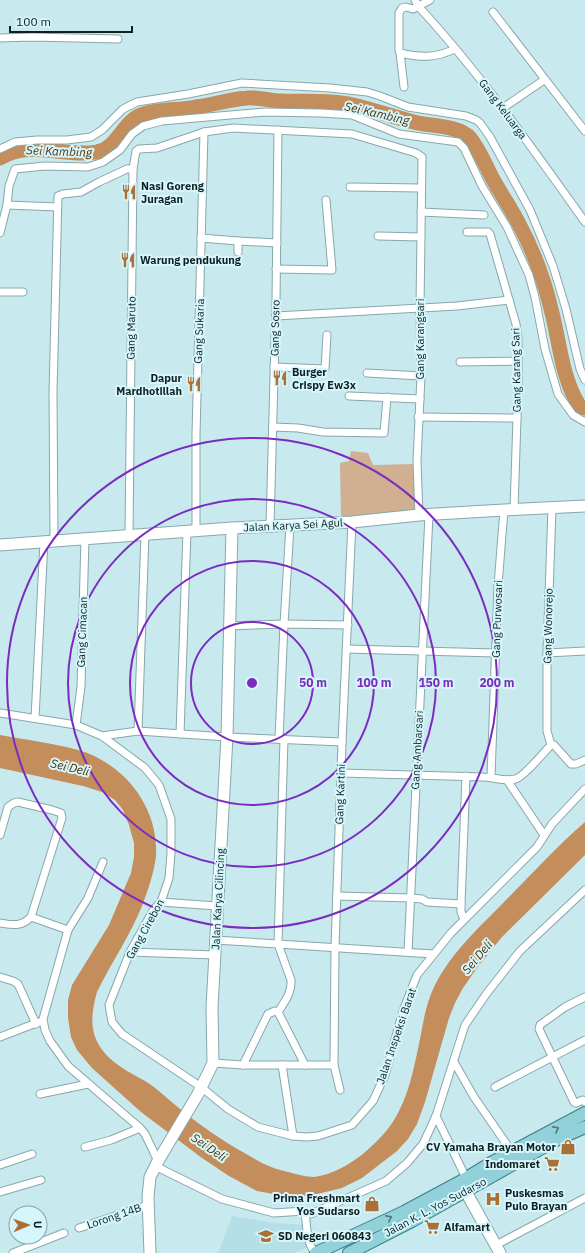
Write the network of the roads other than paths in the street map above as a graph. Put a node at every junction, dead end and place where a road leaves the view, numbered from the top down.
1 (430, 0) edge
2 (417, 3) edge
3 (493, 12) dead end
4 (0, 38) edge
5 (118, 39) dead end
6 (455, 48) junction
7 (400, 53) junction
8 (544, 80) junction
9 (404, 87) dead end
10 (504, 108) junction
11 (278, 130) junction
12 (585, 131) edge
13 (204, 132) junction
14 (0, 149) edge
15 (133, 169) junction
16 (350, 187) dead end
17 (422, 188) junction
18 (326, 200) dead end
19 (6, 205) junction
20 (57, 207) junction
21 (421, 212) junction
22 (484, 216) dead end
23 (585, 222) edge
24 (467, 232) dead end
25 (0, 233) edge
26 (378, 236) dead end
27 (421, 237) junction
28 (201, 238) junction
29 (238, 241) junction
30 (277, 243) junction
31 (238, 252) dead end
32 (276, 269) junction
33 (0, 292) edge
34 (23, 292) dead end
35 (509, 300) junction
36 (420, 308) junction
37 (276, 316) junction
38 (327, 334) dead end
39 (518, 361) junction
40 (460, 362) dead end
41 (274, 367) junction
42 (367, 373) dead end
43 (421, 376) junction
44 (585, 380) edge
45 (349, 396) dead end
46 (387, 397) junction
47 (420, 398) junction
48 (418, 416) junction
49 (517, 418) junction
50 (585, 422) edge
51 (273, 428) junction
52 (585, 506) edge
53 (552, 507) junction
54 (509, 509) junction
55 (424, 515) junction
56 (352, 522) junction
57 (270, 526) junction
58 (290, 526) junction
59 (232, 528) junction
60 (192, 530) junction
61 (145, 534) junction
62 (129, 535) junction
63 (85, 538) junction
64 (49, 540) junction
65 (0, 545) edge
66 (284, 624) junction
67 (348, 624) junction
68 (230, 626) junction
69 (347, 648) junction
70 (422, 651) junction
71 (585, 651) edge
72 (495, 653) junction
73 (547, 653) junction
74 (0, 713) edge
75 (35, 718) junction
76 (76, 725) junction
77 (138, 731) junction
78 (180, 734) junction
79 (102, 736) junction
80 (227, 737) junction
81 (282, 739) junction
82 (342, 742) junction
83 (551, 745) junction
84 (585, 760) edge
85 (341, 773) junction
86 (416, 775) junction
87 (466, 776) junction
88 (491, 777) junction
89 (507, 780) junction
90 (585, 789) edge
91 (0, 835) edge
92 (544, 835) junction
93 (103, 862) dead end
94 (585, 890) edge
95 (337, 896) junction
96 (410, 898) junction
97 (161, 902) junction
98 (460, 904) junction
99 (217, 906) junction
100 (31, 917) junction
101 (464, 919) junction
102 (0, 923) edge
103 (68, 930) junction
104 (215, 940) junction
105 (278, 944) junction
106 (335, 948) junction
107 (130, 952) junction
108 (408, 952) junction
109 (433, 954) junction
110 (214, 955) junction
111 (0, 977) edge
112 (585, 997) edge
113 (278, 1012) junction
114 (43, 1020) junction
115 (36, 1024) junction
116 (0, 1036) edge
117 (585, 1040) edge
118 (552, 1058) junction
119 (454, 1062) junction
120 (213, 1063) junction
121 (243, 1065) junction
122 (282, 1065) junction
123 (304, 1065) junction
124 (334, 1065) junction
125 (88, 1084) junction
126 (495, 1087) dead end
127 (340, 1090) dead end
128 (200, 1091) junction
129 (40, 1094) dead end
130 (585, 1102) edge
131 (585, 1113) edge
132 (436, 1116) junction
133 (585, 1127) edge
134 (140, 1128) junction
135 (293, 1136) junction
136 (85, 1147) dead end
137 (512, 1152) junction
138 (32, 1154) dead end
139 (156, 1164) junction
140 (0, 1165) edge
141 (41, 1180) dead end
142 (464, 1184) junction
143 (0, 1192) edge
144 (585, 1198) edge
145 (148, 1205) junction
146 (305, 1212) junction
147 (80, 1228) dead end
148 (64, 1233) dead end
149 (498, 1249) edge
150 (13, 1253) edge
151 (150, 1253) edge
152 (315, 1253) edge
153 (349, 1253) edge

1 - 2 street
2 - 6 street, Gang Keluarga
2 - 7 street
3 - 8 street
4 - 5 street
6 - 7 street
6 - 10 street, Gang Keluarga
7 - 9 street
8 - 10 street
8 - 12 street
10 - 23 street, Gang Keluarga
11 - 13 street
11 - 17 street, Gang Karangsari
11 - 30 street, Gang Sosro
13 - 15 street, Gang Maruto
13 - 28 street, Gang Sukaria
14 - 44 street
15 - 20 street
15 - 62 street, Gang Maruto
16 - 17 street
17 - 21 street, Gang Karangsari
18 - 32 street
19 - 20 street
19 - 25 street
19 - 50 street
20 - 64 street
21 - 22 street
21 - 27 street, Gang Karangsari
24 - 35 street, Gang Karang Sari
26 - 27 street
27 - 36 street, Gang Karangsari
28 - 29 street
28 - 60 street, Gang Sukaria
29 - 30 street
29 - 31 street
30 - 32 street, Gang Sosro
32 - 37 street, Gang Sosro
33 - 34 street
35 - 36 street
35 - 39 street, Gang Karang Sari
36 - 37 street
36 - 43 street, Gang Karangsari
37 - 41 street, Gang Sosro
38 - 41 street
39 - 40 street
39 - 49 street, Gang Karang Sari
41 - 51 street, Gang Sosro
42 - 43 street
43 - 47 street, Gang Karangsari
45 - 46 street
46 - 47 street
46 - 51 street
47 - 48 street, Gang Karangsari
48 - 49 street
48 - 55 street, Gang Karangsari
49 - 54 street, Gang Karang Sari
51 - 57 street, Gang Sosro
52 - 53 street, Jalan Karya Sei Agul
53 - 54 street, Jalan Karya Sei Agul
53 - 73 street, Gang Wonorejo
54 - 55 street, Jalan Karya Sei Agul
54 - 72 street, Gang Purwosari
55 - 56 street, Jalan Karya Sei Agul
55 - 70 street, Gang Ambarsari
56 - 58 street, Jalan Karya Sei Agul
56 - 67 street, Gang Kartini
57 - 58 street, Jalan Karya Sei Agul
57 - 59 street, Jalan Karya Sei Agul
58 - 66 street
59 - 60 street, Jalan Karya Sei Agul
59 - 68 street, Jalan Karya Cilincing
60 - 61 street, Jalan Karya Sei Agul
60 - 78 street, Gang Sukaria
61 - 62 street, Jalan Karya Sei Agul
61 - 77 street
62 - 63 street, Jalan Karya Sei Agul
63 - 64 street, Jalan Karya Sei Agul
63 - 76 street, Gang Cimacan
64 - 65 street, Jalan Karya Sei Agul
64 - 75 street
66 - 67 street
66 - 68 street
66 - 81 street
67 - 69 street, Gang Kartini
68 - 80 street, Jalan Karya Cilincing
69 - 70 street
69 - 82 street, Gang Kartini
70 - 72 street
70 - 86 street, Gang Ambarsari
71 - 73 street
72 - 88 street, Gang Purwosari
73 - 83 street, Gang Wonorejo
74 - 75 street, Gang Cirebon
75 - 76 street, Gang Cirebon
76 - 79 street, Gang Cirebon
77 - 78 street
77 - 79 street
78 - 80 street
79 - 97 street, Gang Cirebon
80 - 81 street
80 - 99 street, Jalan Karya Cilincing
81 - 82 street
81 - 105 street
82 - 85 street, Gang Kartini
83 - 84 street
83 - 89 street
85 - 86 street
85 - 95 street, Gang Kartini
86 - 87 street
86 - 96 street, Gang Ambarsari
87 - 88 street
87 - 98 street
88 - 89 street
89 - 92 street
90 - 92 street, Jalan Inspeksi Barat
91 - 100 street
92 - 101 street, Jalan Inspeksi Barat
93 - 103 street
94 - 119 street
95 - 96 street
95 - 106 street, Gang Kartini
96 - 98 street
96 - 108 street, Gang Ambarsari
97 - 99 street
97 - 107 street, Gang Cirebon
98 - 101 street
99 - 104 street, Jalan Karya Cilincing
100 - 102 street
100 - 103 street
101 - 109 street, Jalan Inspeksi Barat
103 - 114 street
104 - 105 street
104 - 110 street, Jalan Karya Cilincing
105 - 106 street
105 - 113 street
106 - 108 street
106 - 124 street, Gang Kartini
107 - 110 street
107 - 128 street, Gang Cirebon
108 - 109 street
109 - 135 street, Jalan Inspeksi Barat
110 - 120 street, Jalan Karya Cilincing
111 - 115 street
112 - 118 street
113 - 121 street
113 - 123 street
114 - 115 street
114 - 125 street
115 - 116 street
117 - 118 street
118 - 126 street
118 - 130 street
119 - 132 street
119 - 137 street
120 - 121 street
120 - 128 street, Jalan Karya Cilincing
121 - 122 street
122 - 123 street
122 - 135 street
123 - 124 street
124 - 127 street, Gang Kartini
125 - 129 street
125 - 134 street
128 - 135 street, Jalan Inspeksi Barat
128 - 139 street, Jalan Karya Cilincing
137 -> 131 main road, Jalan K. L. Yos Sudarso
132 - 142 street
132 - 146 street
133 - 142 main road, Jalan K. L. Yos Sudarso
134 - 136 street
134 - 139 street
137 - 142 main road, Jalan K. L. Yos Sudarso
138 - 140 street
139 - 145 street, Jalan Karya Cilincing
139 - 146 street
141 - 143 street
142 - 149 street
152 -> 142 main road, Jalan K. L. Yos Sudarso
142 - 153 main road, Jalan K. L. Yos Sudarso
144 - 149 street
145 - 147 street, Lorong 14B
145 - 151 street, Jalan Karya Cilincing
146 - 152 street
148 - 150 street

